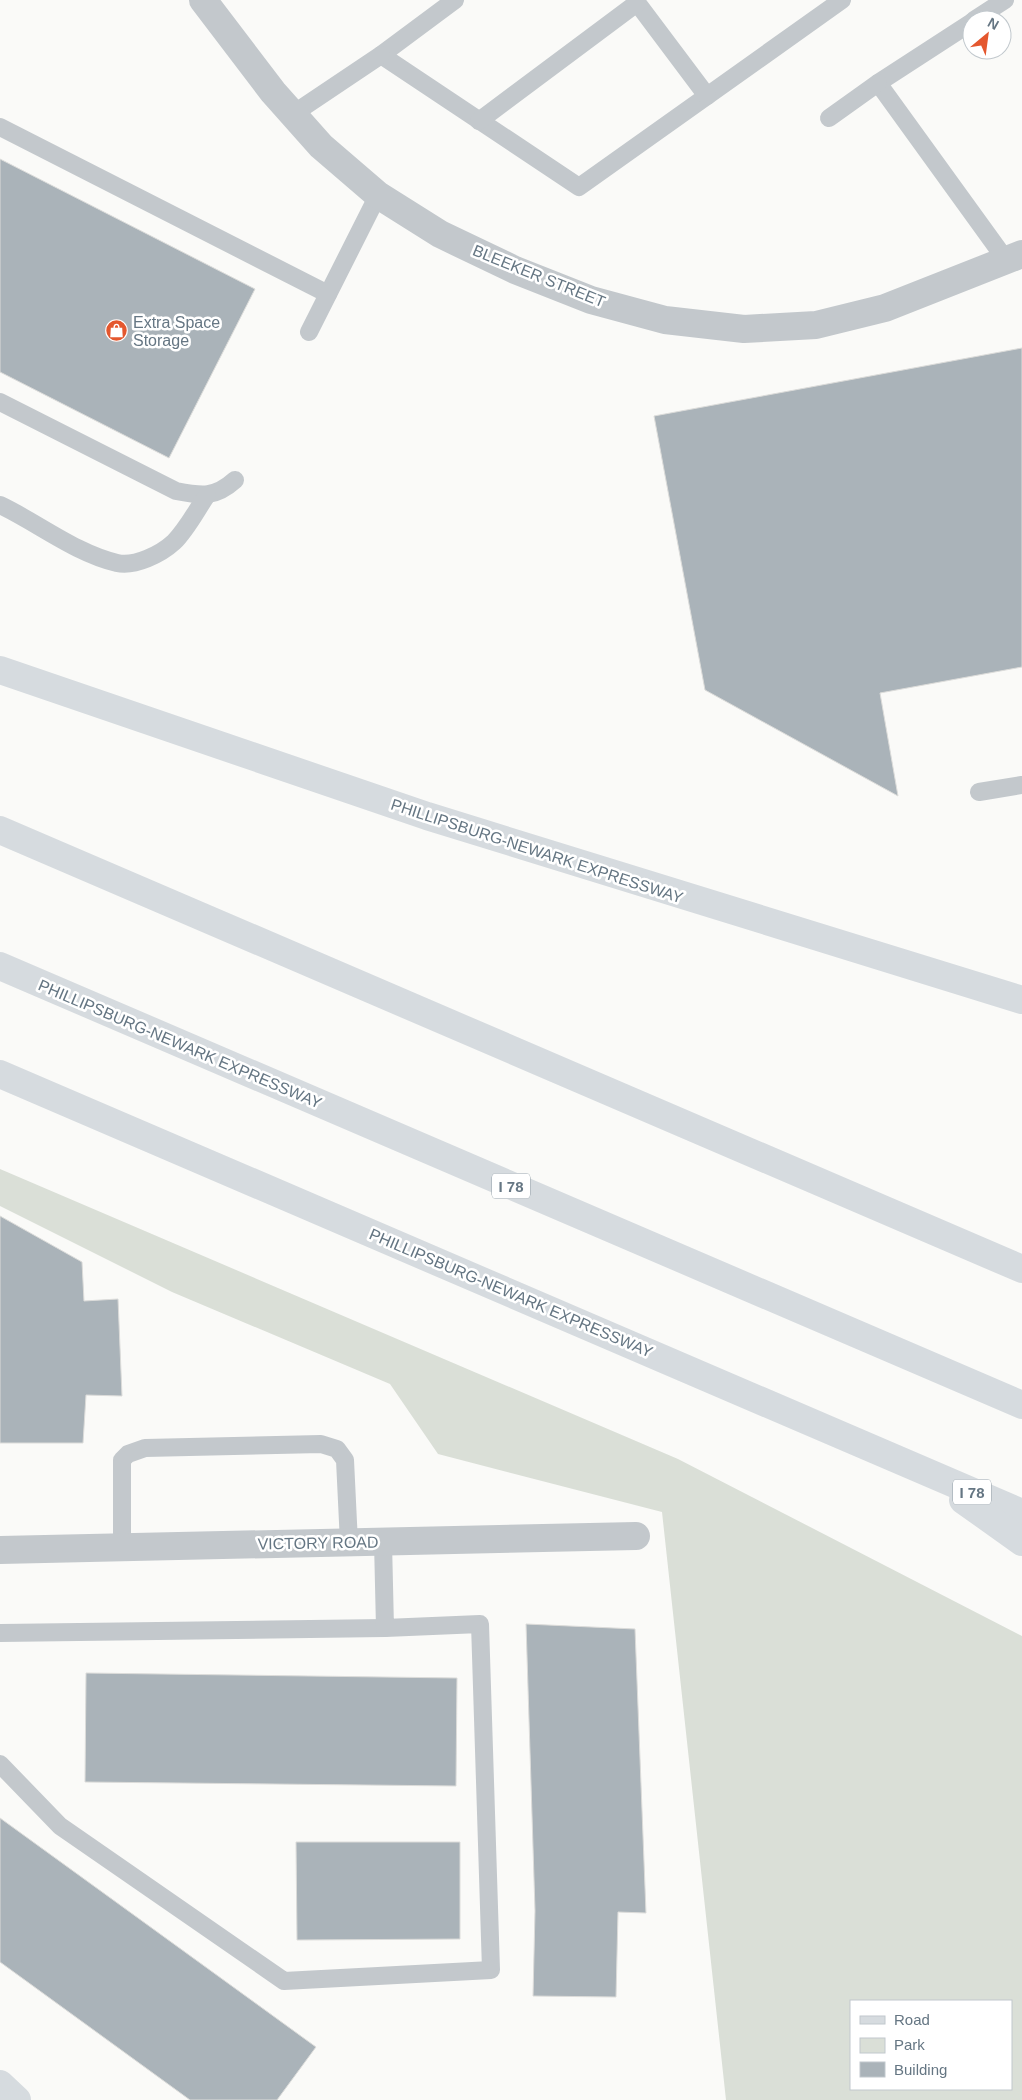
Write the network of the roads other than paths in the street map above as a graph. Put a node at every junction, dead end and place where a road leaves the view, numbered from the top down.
1 (203, 0) edge
2 (454, 0) edge
3 (842, 0) edge
4 (1005, 0) edge
5 (636, 2) edge
6 (990, 10) edge
7 (962, 28) edge
8 (381, 56) junction
9 (878, 83) junction
10 (707, 96) junction
11 (293, 114) junction
12 (829, 118) dead end
13 (479, 121) junction
14 (0, 126) edge
15 (378, 194) junction
16 (1014, 257) edge
17 (328, 294) junction
18 (309, 332) dead end
19 (0, 402) edge
20 (235, 480) dead end
21 (207, 495) junction
22 (0, 505) edge
23 (0, 670) edge
24 (1022, 785) edge
25 (979, 792) dead end
26 (0, 830) edge
27 (0, 966) edge
28 (1022, 1000) edge
29 (0, 1074) edge
30 (856, 1197) junction
31 (1022, 1250) edge
32 (1022, 1268) edge
33 (1022, 1405) edge
34 (921, 1470) junction
35 (1022, 1513) edge
36 (636, 1536) dead end
37 (383, 1542) junction
38 (1022, 1542) edge
39 (349, 1543) junction
40 (122, 1548) junction
41 (0, 1550) edge
42 (385, 1628) junction
43 (0, 1633) edge
44 (0, 1764) edge
45 (0, 2084) edge
46 (17, 2100) edge

1 - 11 street, BLEEKER STREET
2 - 8 lane
3 - 10 lane
4 - 6 lane
5 - 10 lane
5 - 13 lane
7 - 9 lane
8 - 11 lane
8 - 13 lane
9 - 12 lane
9 - 16 lane
10 - 13 lane
11 - 15 street, BLEEKER STREET
14 - 17 lane
15 - 16 street, BLEEKER STREET
15 - 17 lane
17 - 18 lane
19 - 21 lane
20 - 21 lane
21 - 22 lane
23 - 28 main road, PHILLIPSBURG-NEWARK EXPRESSWAY
24 - 25 lane
26 - 30 main road
27 - 33 main road, PHILLIPSBURG-NEWARK EXPRESSWAY / I 78
29 - 34 main road, PHILLIPSBURG-NEWARK EXPRESSWAY / I 78
30 - 31 main road
30 - 32 main road
34 - 35 main road, PHILLIPSBURG-NEWARK EXPRESSWAY / I 78
34 - 38 main road
36 - 37 street, VICTORY ROAD
37 - 39 street, VICTORY ROAD
37 - 42 lane
39 - 40 street, VICTORY ROAD
39 - 40 lane
40 - 41 street, VICTORY ROAD
42 - 43 lane
42 - 44 lane
45 - 46 main road

